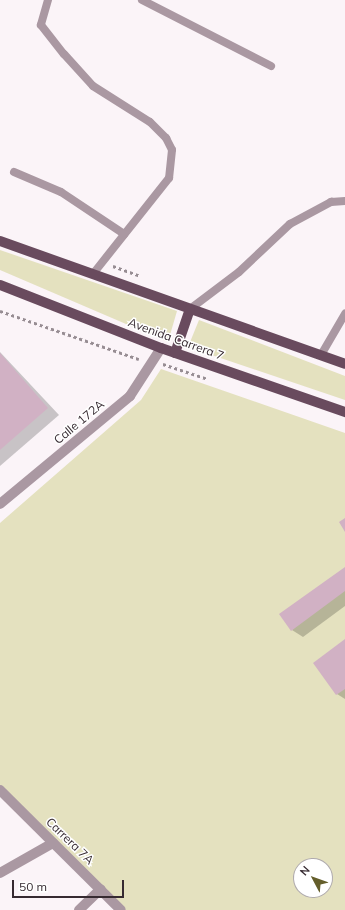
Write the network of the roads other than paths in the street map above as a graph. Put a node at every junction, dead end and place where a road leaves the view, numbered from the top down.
1 (48, 0) edge
2 (142, 0) edge
3 (270, 66) dead end
4 (14, 172) dead end
5 (345, 202) edge
6 (124, 234) junction
7 (0, 241) edge
8 (93, 274) junction
9 (0, 285) edge
10 (190, 308) junction
11 (345, 314) edge
12 (161, 348) junction
13 (175, 353) junction
14 (321, 355) junction
15 (345, 364) edge
16 (345, 412) edge
17 (0, 504) edge
18 (0, 790) edge
19 (53, 842) junction
20 (0, 873) edge
21 (100, 889) junction
22 (79, 910) edge
23 (122, 910) edge

1 - 6 lane
2 - 3 lane
4 - 6 lane
5 - 10 lane
6 - 8 lane
7 - 8 main road
8 - 10 main road
9 - 12 main road, Avenida Carrera 7
10 - 13 main road
10 - 14 main road
11 - 14 lane
12 - 13 main road, Avenida Carrera 7
12 - 17 street, Calle 172A
13 - 16 main road, Avenida Carrera 7
14 - 15 main road
18 - 19 street, Carrera 7A
19 - 20 street
19 - 21 street, Carrera 7A
21 - 22 street
21 - 23 street, Carrera 7A

